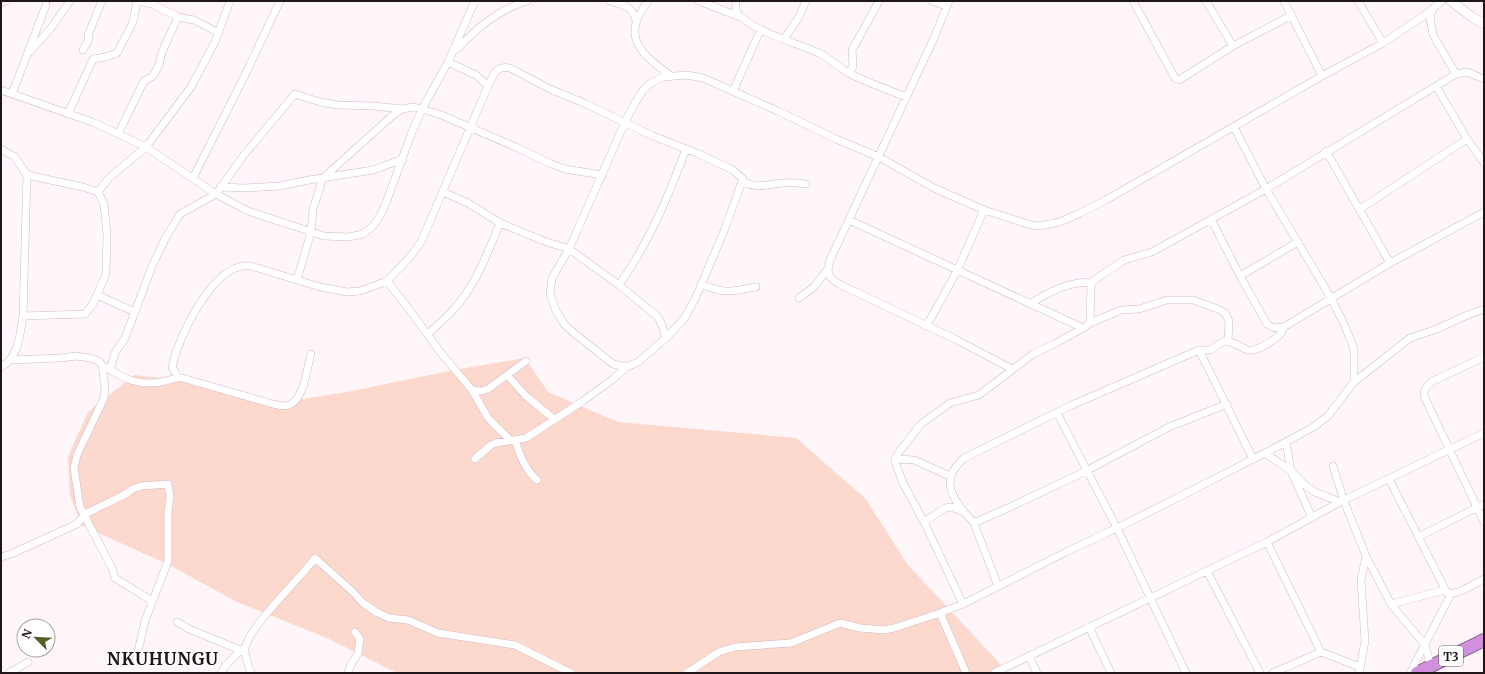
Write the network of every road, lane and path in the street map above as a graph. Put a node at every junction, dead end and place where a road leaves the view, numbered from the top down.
1 (6, 1) edge
2 (70, 1) edge
3 (102, 1) edge
4 (137, 1) edge
5 (230, 1) edge
6 (280, 1) edge
7 (475, 1) edge
8 (527, 1) edge
9 (610, 1) edge
10 (648, 1) edge
11 (699, 1) edge
12 (736, 1) edge
13 (806, 1) edge
14 (879, 1) edge
15 (932, 1) edge
16 (1133, 1) edge
17 (1206, 1) edge
18 (1284, 1) edge
19 (1358, 1) edge
20 (1442, 1) edge
21 (1451, 1) edge
22 (1, 3) edge
23 (947, 4) edge
24 (46, 5) dead end
25 (1433, 9) junction
26 (1292, 15) junction
27 (740, 16) junction
28 (178, 18) junction
29 (636, 21) junction
30 (1484, 24) edge
31 (761, 29) junction
32 (219, 33) junction
33 (784, 39) junction
34 (1383, 43) junction
35 (1233, 46) junction
36 (83, 50) dead end
37 (29, 53) junction
38 (450, 59) junction
39 (654, 64) junction
40 (848, 72) junction
41 (1456, 74) junction
42 (670, 75) junction
43 (1322, 76) junction
44 (656, 80) junction
45 (1484, 80) edge
46 (488, 86) junction
47 (1436, 86) junction
48 (1, 90) edge
49 (733, 91) junction
50 (12, 94) junction
51 (906, 97) junction
52 (402, 109) junction
53 (422, 109) junction
54 (68, 114) junction
55 (625, 122) junction
56 (1234, 127) junction
57 (471, 128) junction
58 (118, 134) junction
59 (1467, 140) junction
60 (146, 147) junction
61 (1, 149) edge
62 (686, 149) junction
63 (1326, 151) junction
64 (879, 157) junction
65 (403, 159) junction
66 (1484, 163) edge
67 (27, 175) junction
68 (602, 176) junction
69 (193, 178) junction
70 (323, 178) junction
71 (743, 182) junction
72 (806, 184) dead end
73 (1266, 189) junction
74 (218, 191) junction
75 (98, 192) junction
76 (443, 192) junction
77 (1360, 209) junction
78 (984, 210) junction
79 (1484, 212) edge
80 (1211, 219) junction
81 (849, 220) junction
82 (500, 223) junction
83 (310, 232) junction
84 (1298, 242) junction
85 (569, 249) junction
86 (1390, 263) junction
87 (827, 270) junction
88 (958, 271) junction
89 (1240, 276) junction
90 (298, 280) junction
91 (387, 281) junction
92 (1092, 283) junction
93 (701, 284) junction
94 (619, 285) junction
95 (756, 286) dead end
96 (97, 295) junction
97 (799, 298) dead end
98 (1331, 298) junction
99 (1030, 304) junction
100 (1484, 309) edge
101 (135, 312) junction
102 (22, 316) junction
103 (1090, 323) junction
104 (925, 326) junction
105 (1284, 326) junction
106 (1083, 328) junction
107 (428, 334) junction
108 (666, 338) junction
109 (1228, 341) junction
110 (1199, 350) junction
111 (311, 354) dead end
112 (1484, 357) edge
113 (11, 360) junction
114 (526, 361) dead end
115 (102, 365) junction
116 (1, 367) edge
117 (627, 367) junction
118 (1012, 369) junction
119 (110, 370) junction
120 (507, 375) junction
121 (178, 377) junction
122 (1354, 382) junction
123 (472, 390) junction
124 (1227, 404) junction
125 (1057, 413) junction
126 (554, 420) junction
127 (1484, 433) edge
128 (512, 440) junction
129 (1286, 442) junction
130 (1449, 450) junction
131 (1266, 453) junction
132 (475, 459) dead end
133 (1253, 459) junction
134 (895, 460) junction
135 (1333, 466) dead end
136 (1086, 471) junction
137 (1291, 471) junction
138 (950, 476) junction
139 (1389, 479) junction
140 (537, 480) dead end
141 (1342, 501) junction
142 (1484, 504) edge
143 (1476, 508) junction
144 (964, 512) junction
145 (84, 514) junction
146 (1312, 518) junction
147 (924, 522) junction
148 (1484, 522) edge
149 (974, 523) junction
150 (1117, 528) junction
151 (1418, 537) junction
152 (1267, 542) junction
153 (1366, 556) junction
154 (1, 557) edge
155 (1207, 571) junction
156 (1484, 579) edge
157 (998, 586) junction
158 (1448, 592) junction
159 (1150, 598) junction
160 (152, 601) junction
161 (963, 604) junction
162 (1391, 604) junction
163 (940, 613) junction
164 (177, 622) dead end
165 (1089, 627) junction
166 (355, 632) dead end
167 (1484, 640) edge
168 (1425, 644) junction
169 (243, 651) junction
170 (1321, 652) junction
171 (1029, 656) junction
172 (136, 660) dead end
173 (28, 662) dead end
174 (1431, 666) junction
175 (1359, 670) edge
176 (9, 673) edge
177 (221, 673) edge
178 (251, 673) edge
179 (348, 673) edge
180 (572, 673) edge
181 (687, 673) edge
182 (966, 673) edge
183 (994, 673) edge
184 (1037, 673) edge
185 (1111, 673) edge
186 (1186, 673) edge
187 (1260, 673) edge
188 (1273, 673) edge
189 (1410, 673) edge
190 (1417, 673) edge

1 - 22 street
2 - 37 street
3 - 36 street
4 - 28 street
4 - 54 street
5 - 32 street
6 - 69 street
7 - 38 street
8 - 38 street
9 - 29 street
10 - 29 street
11 - 27 street
12 - 27 street
13 - 33 street
14 - 40 street
15 - 23 street
16 - 35 street
17 - 35 street
18 - 26 street
19 - 34 street
20 - 25 street
21 - 30 street
23 - 51 street
24 - 37 street
25 - 34 street
25 - 41 street
26 - 35 street
26 - 43 street
27 - 31 street
28 - 32 street
28 - 58 street
29 - 39 street
31 - 33 street
31 - 49 street
32 - 60 street
33 - 40 street
34 - 43 street
37 - 50 street
38 - 46 street
38 - 53 street
39 - 42 street
39 - 44 street
40 - 51 street
41 - 45 street
41 - 47 street
42 - 44 street
42 - 49 street
43 - 56 street
44 - 55 street
46 - 55 street
46 - 57 street
47 - 59 street
47 - 63 street
48 - 50 street
49 - 64 street
50 - 54 street
51 - 64 street
52 - 53 street
52 - 70 street
52 - 74 street
53 - 57 street
53 - 65 street
54 - 58 street
55 - 62 street
55 - 68 street
56 - 73 street
56 - 78 street
57 - 68 street
57 - 76 street
58 - 60 street
59 - 66 street
59 - 77 street
60 - 69 street
60 - 75 street
61 - 67 street
62 - 71 street
62 - 94 street
63 - 73 street
63 - 77 street
64 - 78 street
64 - 81 street
65 - 70 street
65 - 83 street
67 - 75 street
67 - 102 street
68 - 85 street
69 - 74 street
70 - 74 street
70 - 83 street
71 - 72 street
71 - 93 street
73 - 80 street
73 - 84 street
74 - 83 street
74 - 101 street
75 - 96 street
76 - 82 street
76 - 91 street
77 - 86 street
78 - 88 street
79 - 86 street
80 - 89 street
80 - 92 street
81 - 87 street
81 - 88 street
82 - 85 street
82 - 107 street
83 - 90 street
84 - 89 street
84 - 98 street
85 - 94 street
85 - 117 street
86 - 98 street
87 - 97 street
87 - 104 street
88 - 99 street
88 - 104 street
89 - 105 street
90 - 91 street
90 - 121 street
91 - 107 street
92 - 99 street
92 - 103 street
93 - 95 street
93 - 108 street
94 - 108 street
96 - 101 street
96 - 102 street
98 - 105 street
98 - 122 street
99 - 106 street
100 - 122 street
101 - 119 street
102 - 113 street
103 - 106 street
103 - 109 street
104 - 118 street
105 - 109 street
106 - 118 street
107 - 123 street
108 - 117 street
109 - 110 street
110 - 124 street
110 - 125 street
111 - 121 street
112 - 130 street
113 - 115 street
113 - 116 street
114 - 120 street
115 - 119 street
115 - 145 street
117 - 126 street
118 - 134 street
119 - 121 street
120 - 123 street
120 - 126 street
122 - 129 street
123 - 128 street
124 - 133 street
124 - 136 street
125 - 136 street
125 - 138 street
126 - 128 street
127 - 130 street
128 - 132 street
128 - 140 street
129 - 131 street
129 - 137 street
130 - 139 street
130 - 143 street
131 - 133 street
131 - 137 street
133 - 150 street
134 - 138 street
134 - 147 street
135 - 141 street
136 - 149 street
136 - 150 street
137 - 141 street
137 - 146 street
138 - 144 street
139 - 141 street
139 - 151 street
141 - 146 street
141 - 153 street
142 - 143 street
143 - 148 street
143 - 151 street
144 - 147 street
144 - 149 street
145 - 154 street
145 - 160 street
145 - 160 street
146 - 152 street
147 - 161 street
149 - 157 street
150 - 157 street
150 - 159 street
151 - 158 street
152 - 155 street
152 - 170 street
153 - 162 street
153 - 175 street
155 - 159 street
155 - 187 street
156 - 158 street
157 - 161 street
158 - 162 street
158 - 168 street
159 - 165 street
159 - 186 street
160 - 172 street
161 - 163 street
162 - 168 street
163 - 181 street
163 - 182 street
164 - 169 street
165 - 171 street
165 - 185 street
166 - 179 street
167 - 174 highway, T3
168 - 174 street
168 - 189 street
169 - 177 street
169 - 178 street
169 - 180 street
170 - 175 street
170 - 188 street
171 - 183 street
171 - 184 street
173 - 176 street
174 - 190 highway, T3

